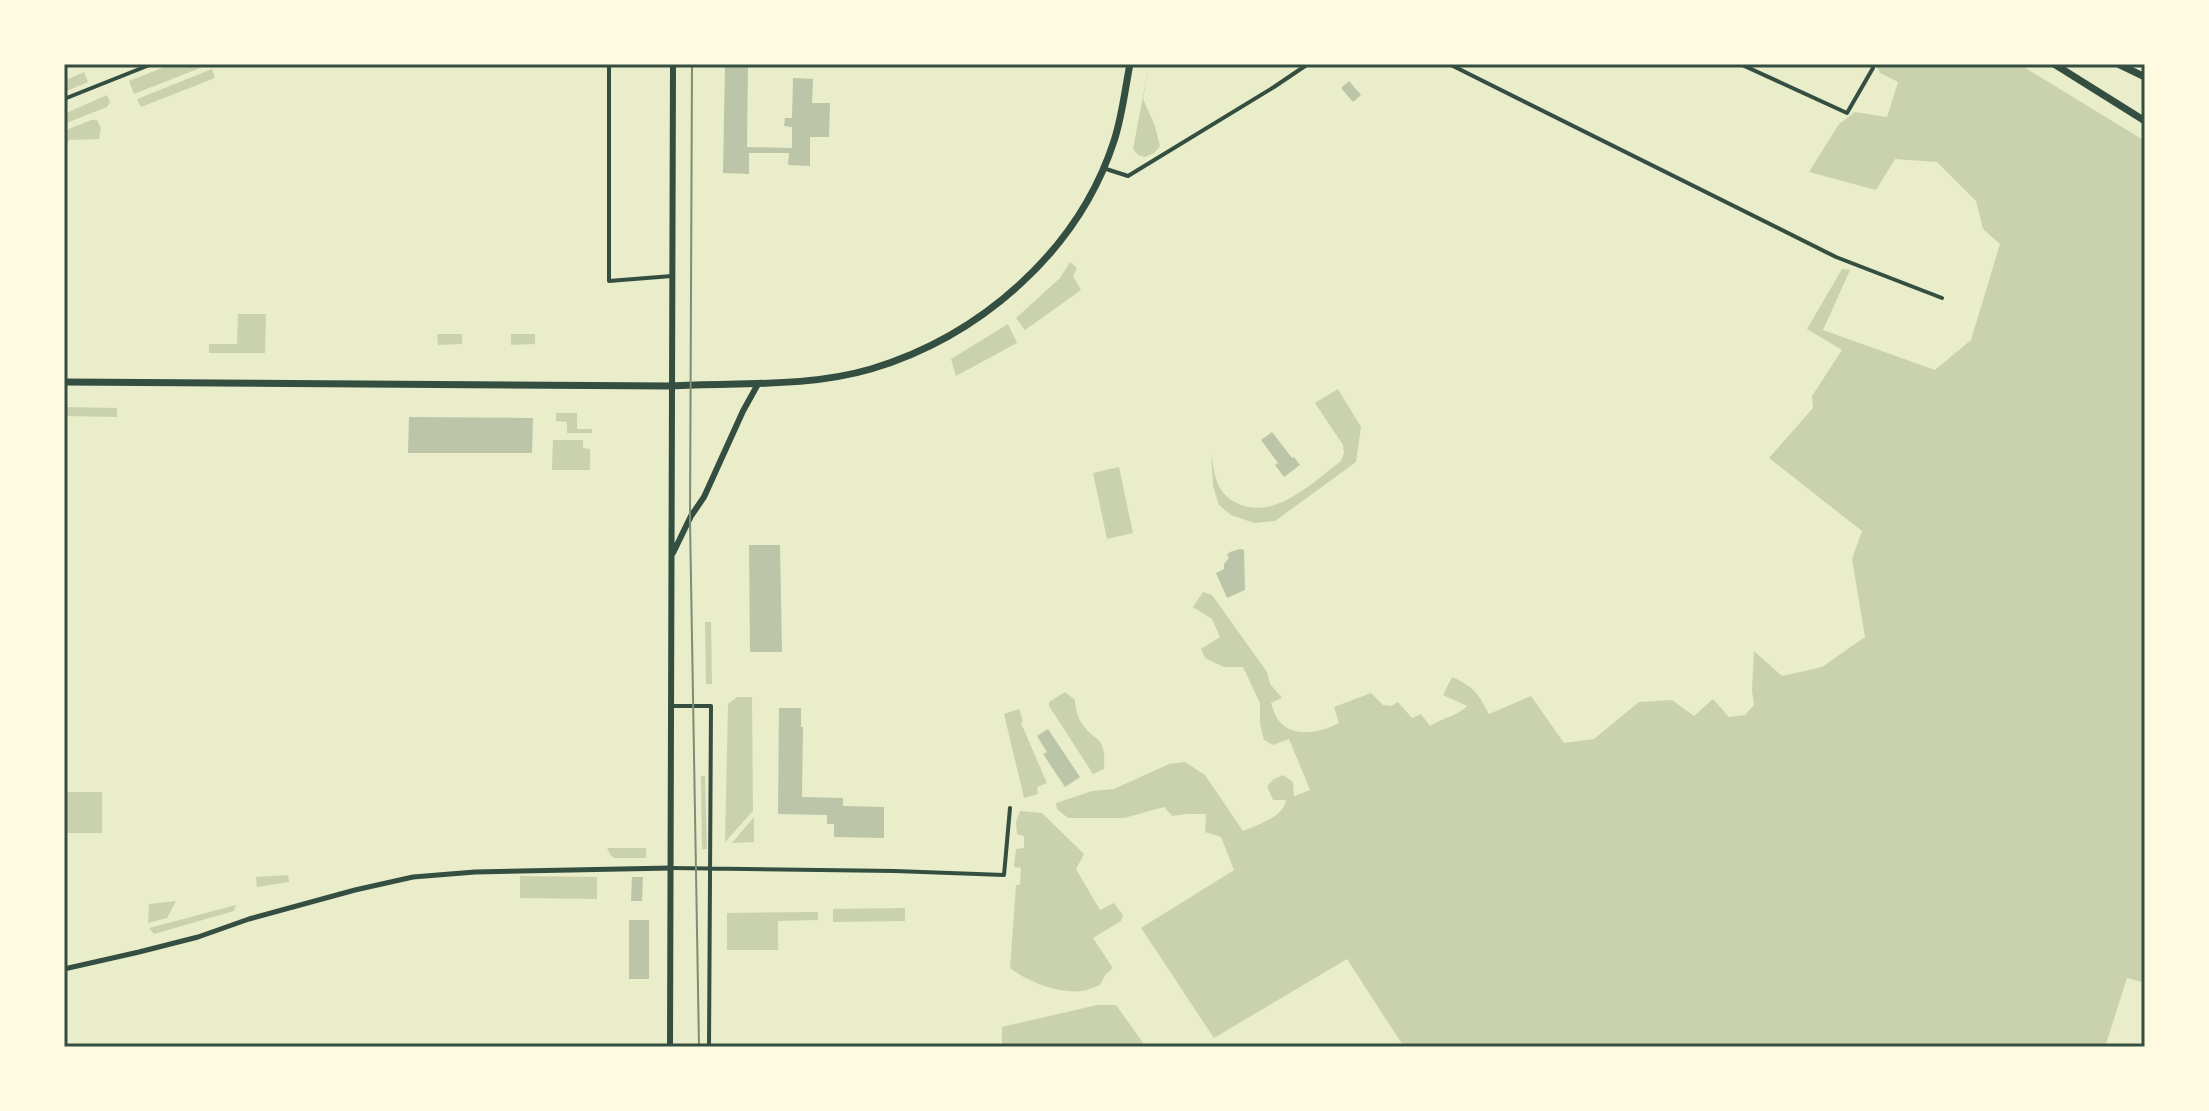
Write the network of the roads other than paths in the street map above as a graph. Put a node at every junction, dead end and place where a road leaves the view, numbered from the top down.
1 (152, 64) edge
2 (609, 64) edge
3 (673, 64) edge
4 (1130, 64) edge
5 (1308, 64) edge
6 (1449, 64) edge
7 (1740, 64) edge
8 (2054, 64) edge
9 (2118, 64) edge
10 (1873, 68) dead end
11 (2145, 77) edge
12 (64, 99) edge
13 (2145, 121) edge
14 (1103, 168) junction
15 (672, 276) junction
16 (1942, 298) dead end
17 (64, 382) edge
18 (758, 384) junction
19 (671, 386) junction
20 (671, 556) junction
21 (671, 706) junction
22 (1010, 808) dead end
23 (671, 868) junction
24 (709, 870) junction
25 (64, 969) edge
26 (670, 1047) edge
27 (709, 1047) edge

1 - 12 street
2 - 15 street
3 - 15 main road
4 - 14 main road
5 - 14 street
6 - 16 street
7 - 10 street
8 - 13 main road
9 - 11 main road
14 - 18 main road
15 - 19 main road
17 - 19 main road
18 - 19 main road
18 - 20 main road
19 - 20 main road
20 - 21 main road
21 - 23 main road
21 - 24 street
22 - 24 street
23 - 24 street
23 - 25 street
23 - 26 main road
24 - 27 street

